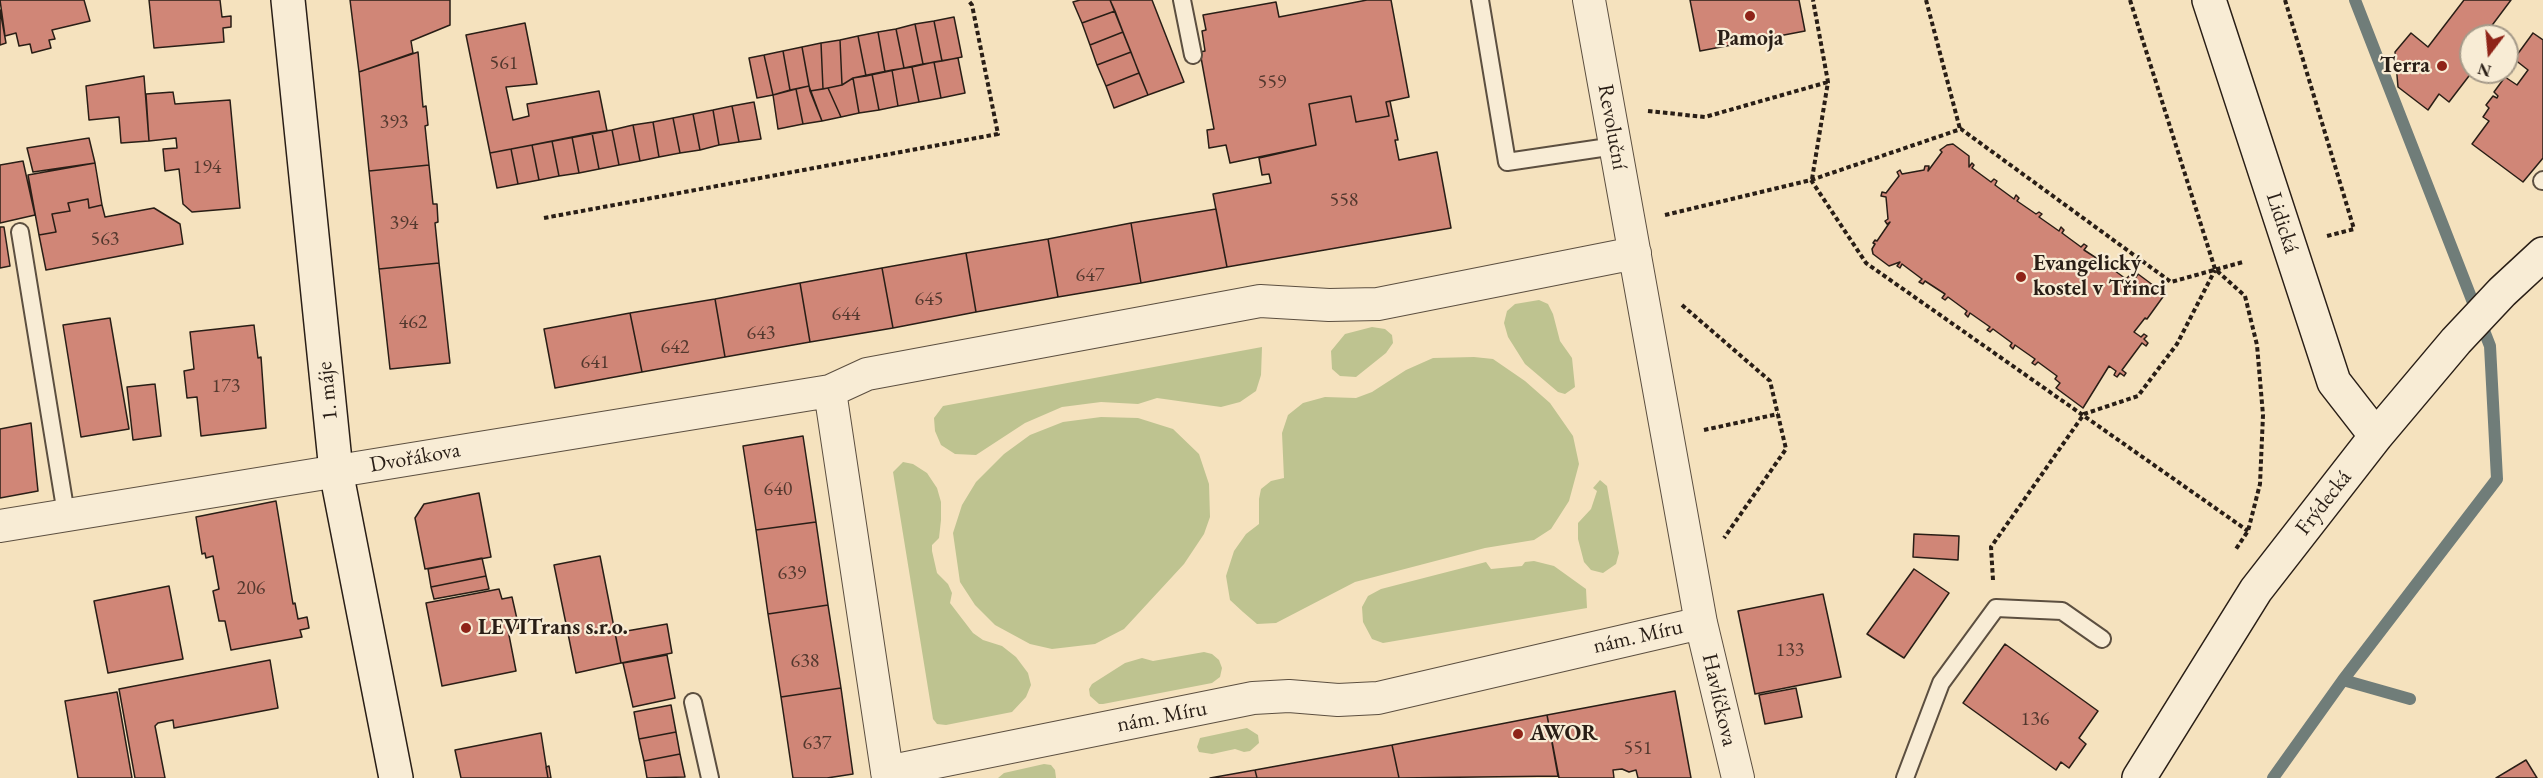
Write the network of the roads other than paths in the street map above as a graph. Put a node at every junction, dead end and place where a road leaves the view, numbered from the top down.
1 (288, 0) edge
2 (1182, 0) edge
3 (1480, 0) edge
4 (1589, 0) edge
5 (2209, 0) edge
6 (1193, 55) dead end
7 (1617, 156) junction
8 (20, 232) dead end
9 (1635, 253) junction
10 (2543, 254) edge
11 (830, 391) junction
12 (2376, 436) junction
13 (336, 471) junction
14 (66, 514) junction
15 (0, 526) edge
16 (1701, 623) junction
17 (2102, 639) dead end
18 (693, 702) dead end
19 (887, 775) edge
20 (396, 778) edge
21 (710, 778) edge
22 (1738, 778) edge
23 (1905, 778) edge
24 (2139, 778) edge

1 - 13 main road, 1. máje
2 - 6 lane
3 - 7 lane
4 - 7 street, Revoluční
5 - 12 main road, Lidická
7 - 9 street, Revoluční
8 - 14 lane
9 - 11 street
9 - 16 street, nám. Míru
10 - 12 main road, Frýdecká
11 - 13 street, Dvořákova
11 - 19 street, nám. Míru
12 - 24 main road, Frýdecká
13 - 14 street, Dvořákova
13 - 20 main road, 1. máje
14 - 15 street, Dvořákova
16 - 19 street, nám. Míru
16 - 22 street, Havlíčkova
17 - 23 lane
18 - 21 lane

